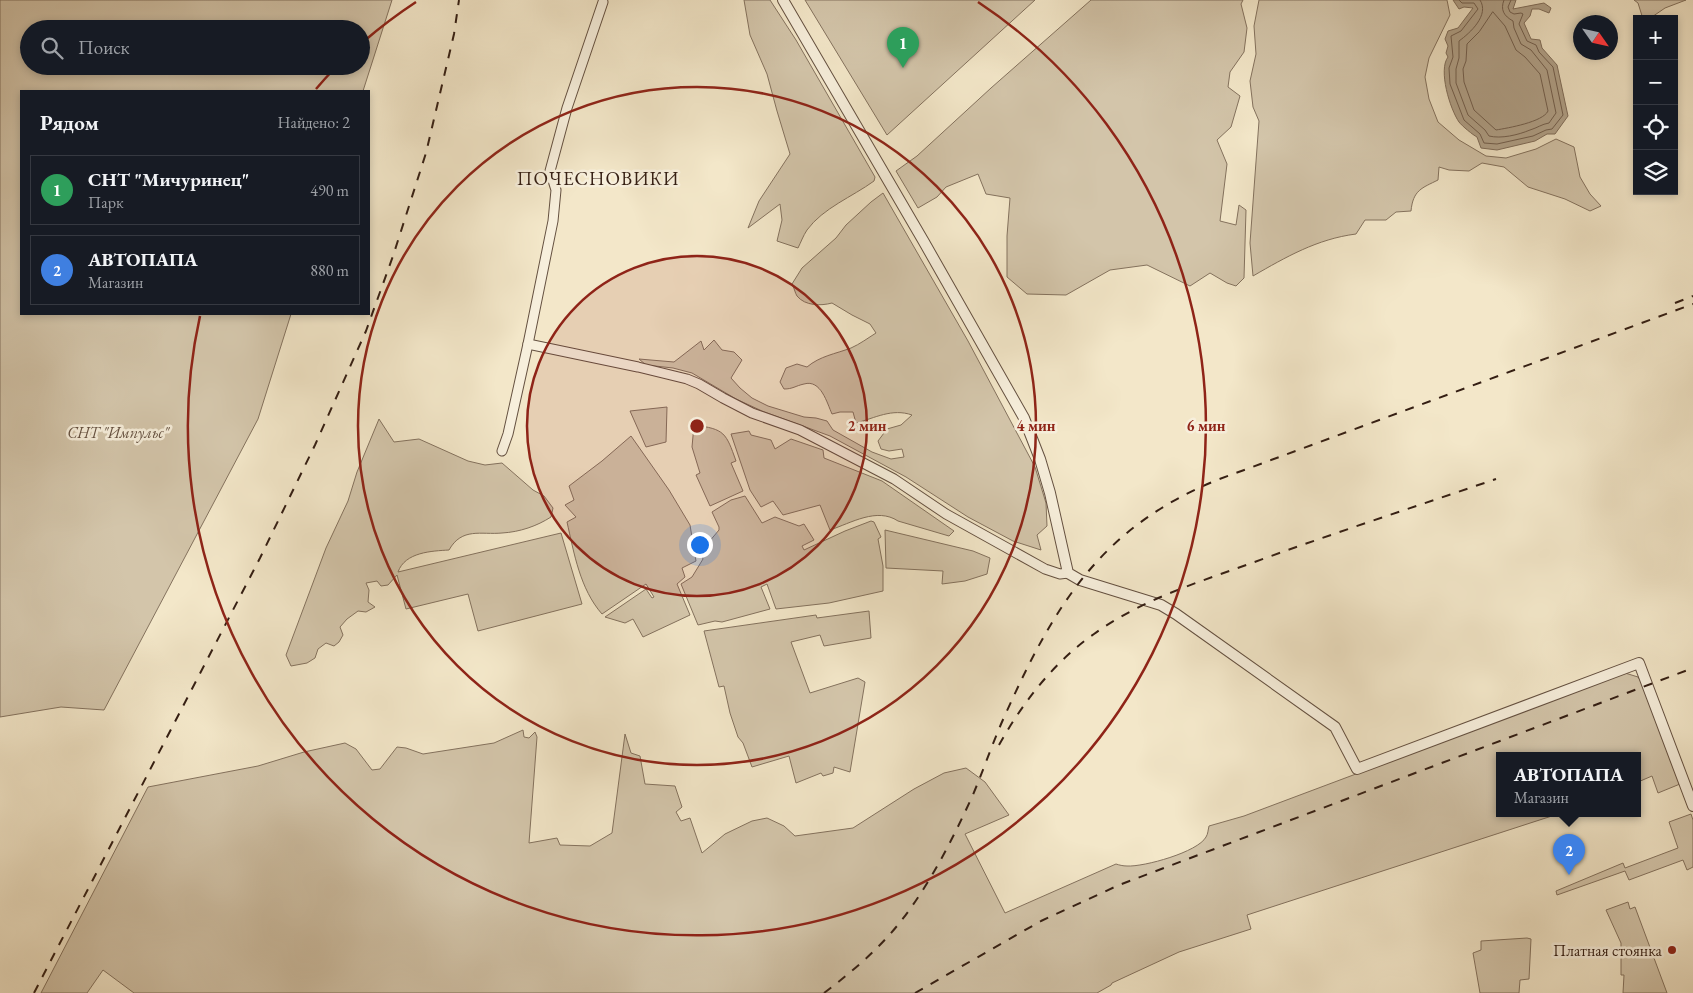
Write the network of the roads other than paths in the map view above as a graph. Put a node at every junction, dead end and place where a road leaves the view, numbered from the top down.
1 (782, 0) edge
2 (603, 2) dead end
3 (528, 344) junction
4 (502, 450) dead end
5 (1068, 573) junction
6 (1693, 806) edge

1 - 5 street
2 - 3 street
3 - 4 street
3 - 5 street
5 - 6 street

